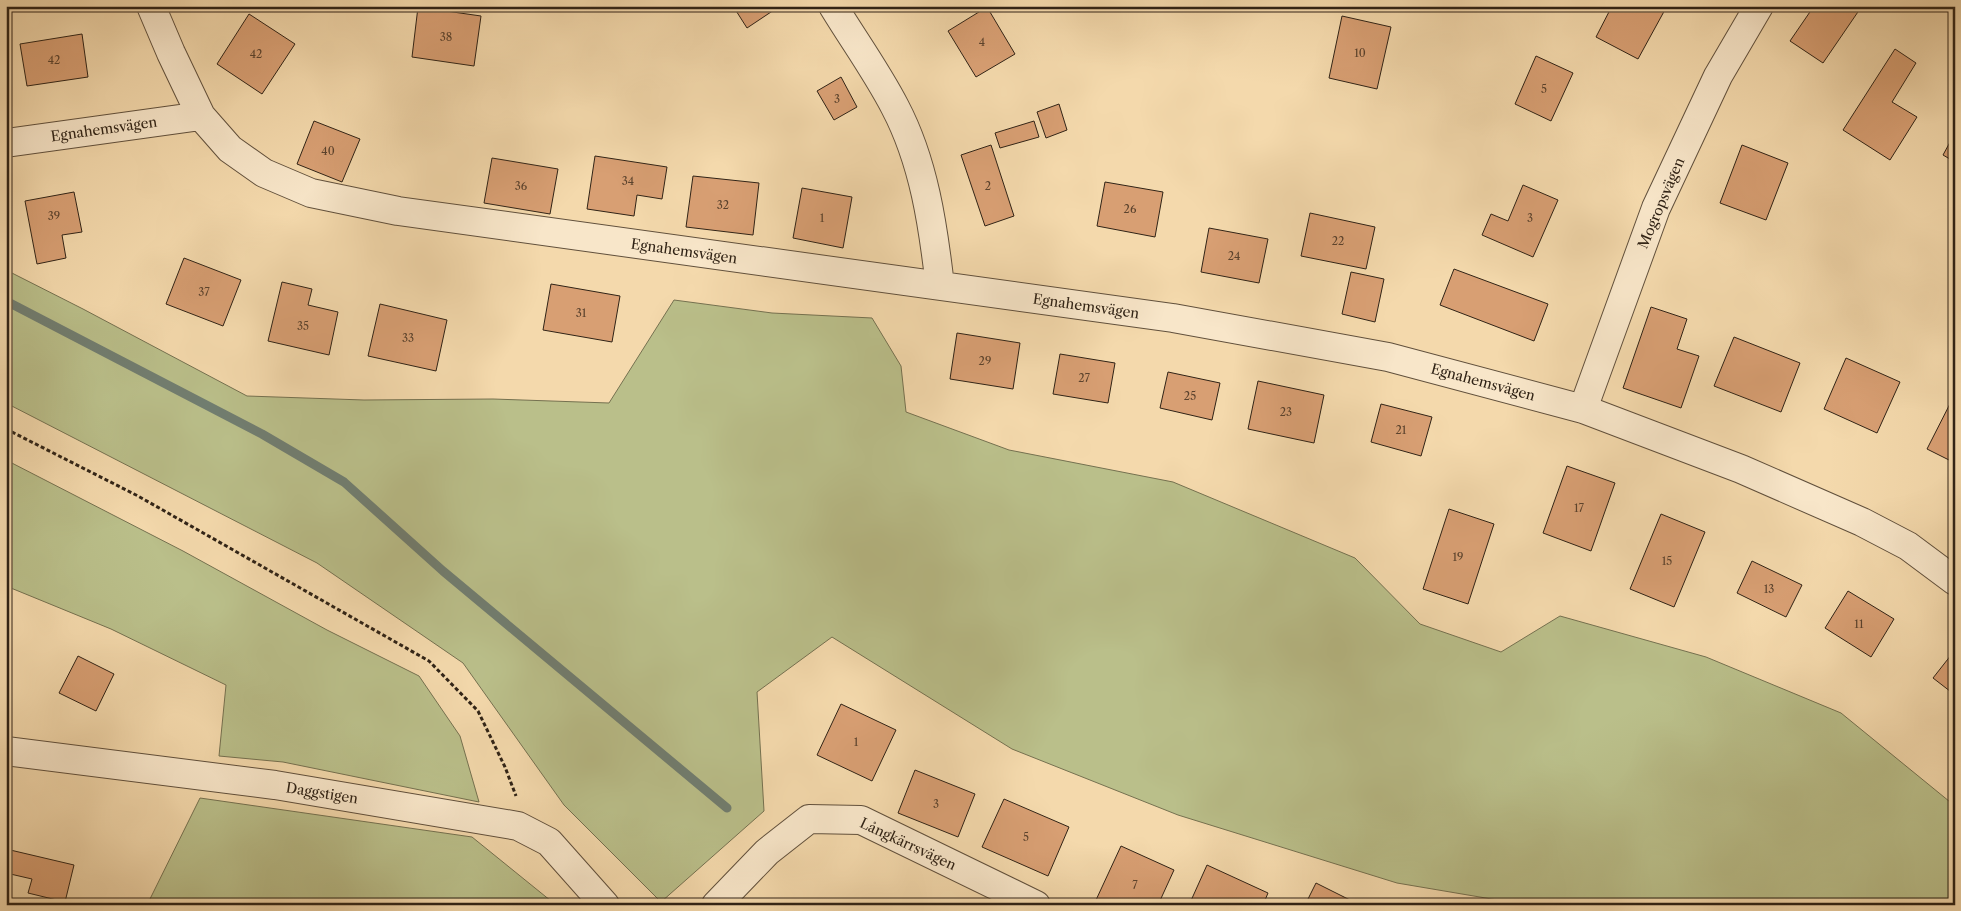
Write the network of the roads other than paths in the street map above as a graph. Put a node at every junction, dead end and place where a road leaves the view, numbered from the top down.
1 (152, 6) edge
2 (833, 6) edge
3 (1759, 6) edge
4 (201, 116) junction
5 (6, 143) edge
6 (940, 286) junction
7 (1583, 409) junction
8 (1955, 580) edge
9 (6, 751) edge
10 (605, 905) edge
11 (716, 905) edge
12 (1036, 905) edge

1 - 4 street, Egnahemsvägen
2 - 6 street
3 - 7 street, Mogropsvägen
4 - 5 street, Egnahemsvägen
4 - 6 street, Egnahemsvägen
6 - 7 street, Egnahemsvägen
7 - 8 street, Egnahemsvägen
9 - 10 street, Daggstigen
11 - 12 street, Långkärrsvägen

